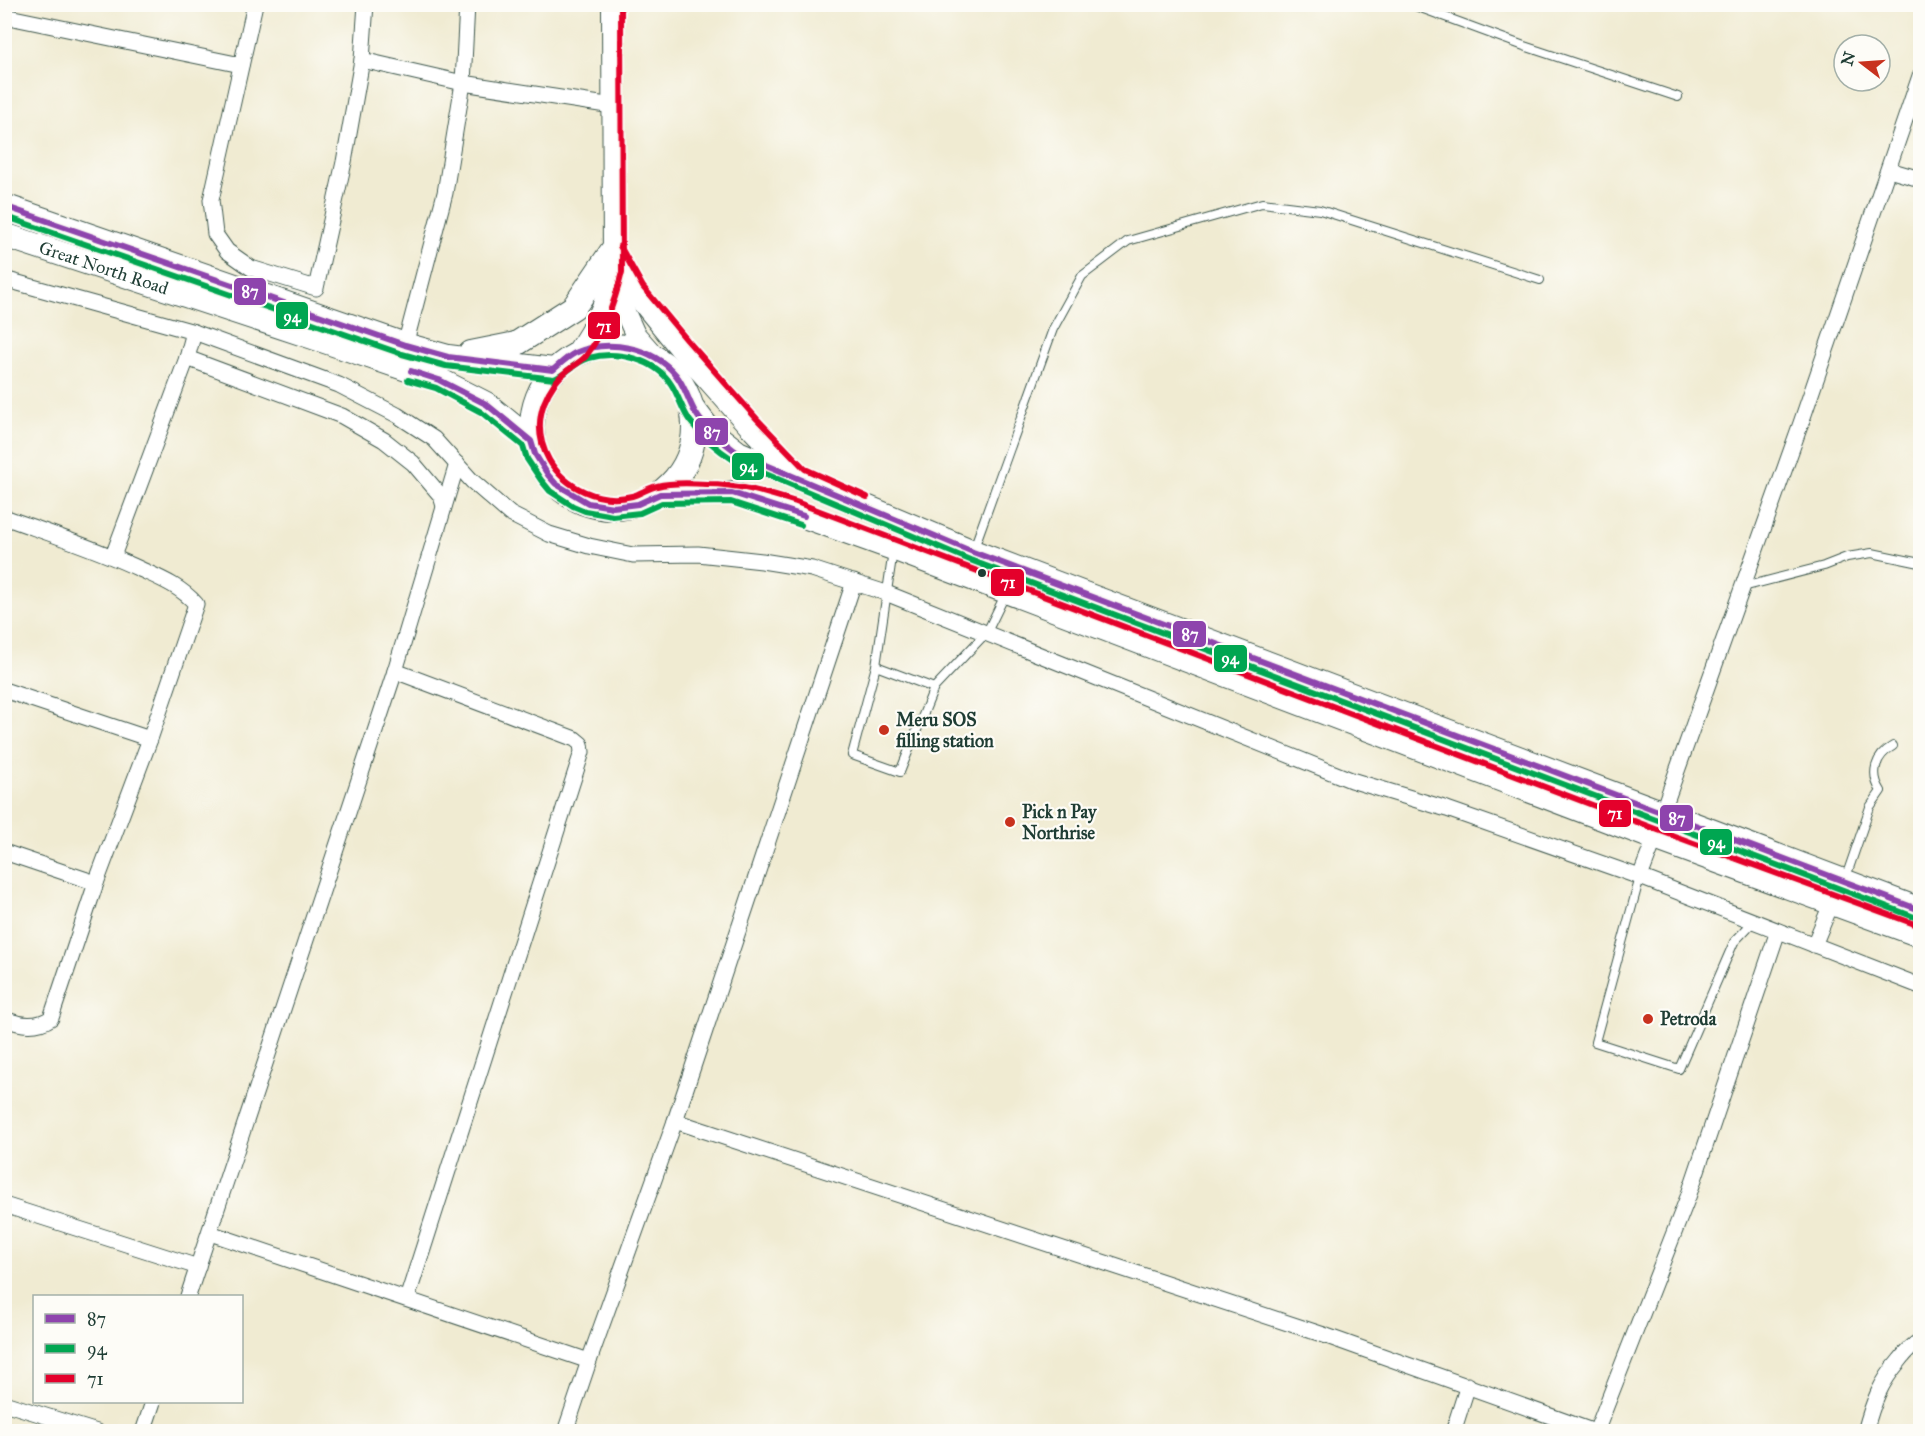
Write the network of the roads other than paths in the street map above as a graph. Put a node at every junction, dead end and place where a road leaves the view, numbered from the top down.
1 (255, 4) edge
2 (366, 4) edge
3 (467, 4) edge
4 (612, 4) edge
5 (1410, 4) edge
6 (4, 16) edge
7 (362, 60) junction
8 (241, 65) junction
9 (1920, 76) edge
10 (463, 83) junction
11 (1678, 97) dead end
12 (613, 106) junction
13 (1888, 170) junction
14 (1920, 179) edge
15 (4, 206) edge
16 (4, 235) edge
17 (613, 260) junction
18 (4, 279) edge
19 (1540, 280) dead end
20 (194, 332) junction
21 (405, 345) junction
22 (576, 353) junction
23 (448, 357) junction
24 (187, 358) junction
25 (658, 360) junction
26 (553, 370) junction
27 (694, 410) junction
28 (531, 441) junction
29 (457, 464) junction
30 (800, 477) junction
31 (660, 494) junction
32 (444, 506) junction
33 (4, 517) edge
34 (893, 548) junction
35 (973, 552) junction
36 (113, 556) junction
37 (1920, 563) edge
38 (854, 582) junction
39 (1743, 587) junction
40 (1007, 592) junction
41 (886, 593) junction
42 (987, 632) junction
43 (876, 666) junction
44 (395, 671) junction
45 (934, 688) junction
46 (4, 690) edge
47 (150, 739) junction
48 (1893, 746) dead end
49 (1662, 813) junction
50 (1655, 838) junction
51 (4, 852) edge
52 (1640, 877) junction
53 (1844, 882) junction
54 (96, 883) junction
55 (1832, 902) junction
56 (1920, 910) edge
57 (1754, 921) junction
58 (1778, 931) junction
59 (1920, 935) edge
60 (1814, 945) junction
61 (1920, 986) edge
62 (4, 1019) edge
63 (675, 1121) junction
64 (4, 1205) edge
65 (210, 1233) junction
66 (198, 1267) junction
67 (189, 1295) edge
68 (407, 1299) junction
69 (1920, 1341) edge
70 (589, 1361) junction
71 (1468, 1385) junction
72 (4, 1403) edge
73 (153, 1403) edge
74 (147, 1430) edge
75 (97, 1431) edge
76 (565, 1431) edge
77 (1454, 1431) edge
78 (1596, 1431) edge
79 (1865, 1431) edge

1 - 8 street
2 - 7 street
3 - 10 street
4 - 12 street
5 - 11 lane
6 - 8 street
7 - 8 street
7 - 10 street
9 - 13 street
10 - 12 street
10 - 21 street
12 - 17 street
13 - 14 street
13 - 39 street
15 - 21 main road, Great North Road
16 - 28 main road, Great North Road
17 - 22 street
17 - 23 main road
17 - 25 street
17 - 30 main road
18 - 20 street
19 - 35 lane
20 - 24 street
20 - 29 street
21 - 23 main road, Great North Road
22 - 25 main road
22 - 26 main road
23 - 26 main road, Great North Road
24 - 32 street
24 - 36 street
25 - 27 main road
26 - 28 main road
27 - 30 main road
27 - 31 main road
28 - 31 main road
29 - 32 street
29 - 38 street
30 - 35 main road
31 - 34 main road
32 - 44 street
33 - 36 street
34 - 40 main road
34 - 41 lane
35 - 49 main road
36 - 47 street
37 - 39 lane
38 - 41 street
38 - 63 street
39 - 49 street
40 - 42 lane
40 - 50 main road
41 - 42 street
41 - 43 lane
42 - 45 lane
42 - 52 street
43 - 45 lane
43 - 45 lane
44 - 65 street
44 - 68 street
46 - 47 street
47 - 54 street
48 - 53 lane
49 - 53 main road
50 - 52 street
50 - 55 main road
51 - 54 street
52 - 57 street
52 - 57 lane
53 - 56 main road
54 - 62 street
55 - 59 main road
55 - 60 street
57 - 58 street
58 - 60 street
58 - 78 street
60 - 61 street
63 - 70 street
63 - 71 street
64 - 66 street
65 - 66 street
65 - 68 street
66 - 67 street
68 - 70 street
69 - 79 street
70 - 76 street
71 - 77 street
71 - 78 street
72 - 75 street
73 - 74 street

